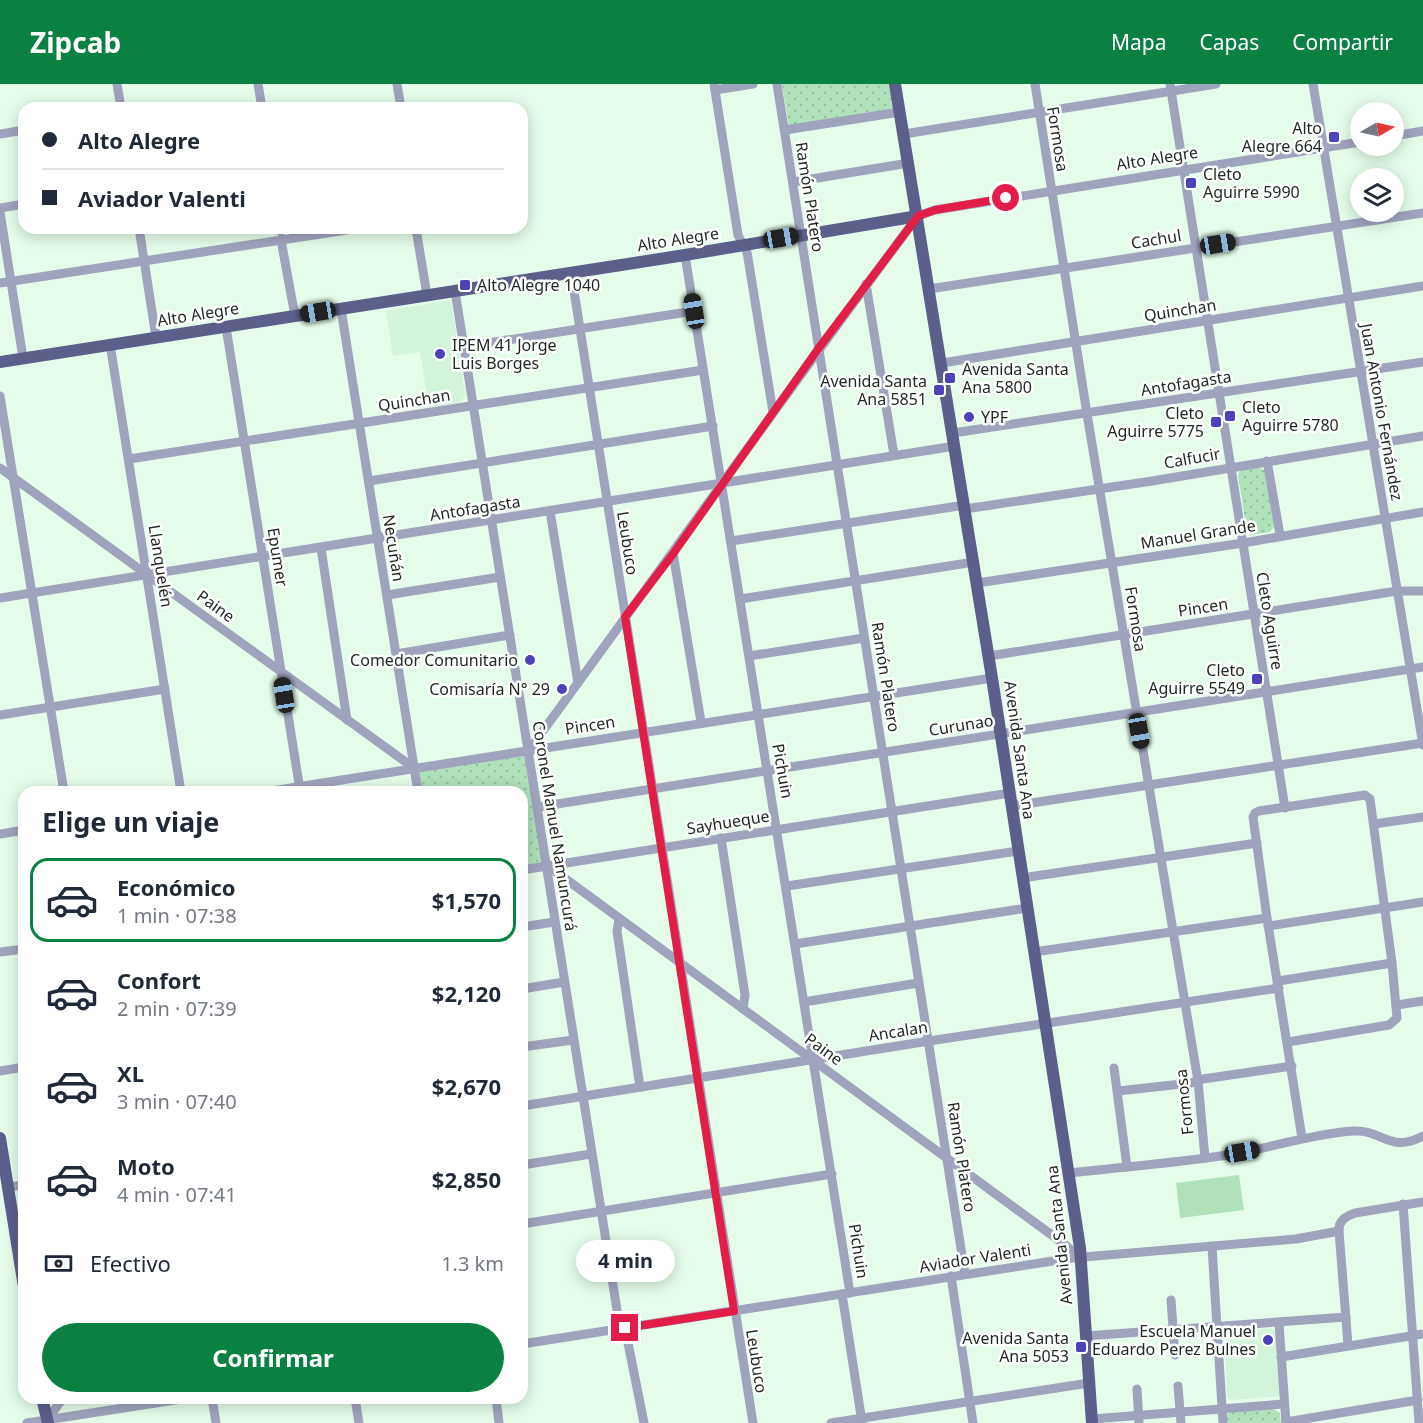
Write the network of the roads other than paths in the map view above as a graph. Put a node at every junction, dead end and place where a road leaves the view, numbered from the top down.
1 (117, 84) edge
2 (258, 84) edge
3 (398, 84) edge
4 (753, 84) edge
5 (777, 84) edge
6 (895, 84) edge
7 (1035, 84) edge
8 (1216, 84) edge
9 (1313, 84) edge
10 (714, 87) edge
11 (1170, 88) edge
12 (119, 102) edge
13 (260, 102) edge
14 (400, 102) edge
15 (900, 112) junction
16 (1039, 113) junction
17 (784, 130) junction
18 (18, 131) edge
19 (1423, 131) edge
20 (0, 134) edge
21 (904, 134) junction
22 (1404, 134) edge
23 (1350, 144) edge
24 (1323, 148) junction
25 (909, 163) junction
26 (1183, 170) junction
27 (793, 182) junction
28 (1052, 191) junction
29 (18, 206) edge
30 (0, 210) edge
31 (1423, 213) edge
32 (918, 216) junction
33 (1336, 225) junction
34 (140, 234) edge
35 (276, 234) edge
36 (281, 234) edge
37 (417, 234) edge
38 (801, 235) junction
39 (743, 245) junction
40 (1195, 248) junction
41 (685, 255) junction
42 (144, 261) junction
43 (1064, 269) junction
44 (570, 272) junction
45 (10, 281) junction
46 (0, 283) edge
47 (866, 284) junction
48 (1423, 286) edge
49 (929, 289) junction
50 (455, 291) junction
51 (427, 296) junction
52 (1347, 298) junction
53 (341, 309) junction
54 (694, 311) junction
55 (295, 316) junction
56 (1207, 321) junction
57 (226, 327) junction
58 (580, 330) junction
59 (156, 337) junction
60 (1076, 342) junction
61 (110, 344) junction
62 (463, 347) junction
63 (818, 349) junction
64 (22, 358) junction
65 (0, 362) edge
66 (1423, 362) edge
67 (942, 363) junction
68 (703, 370) junction
69 (1360, 371) junction
70 (589, 388) junction
71 (1219, 393) junction
72 (0, 396) edge
73 (473, 406) junction
74 (773, 412) junction
75 (1087, 414) junction
76 (359, 424) junction
77 (713, 426) junction
78 (953, 433) junction
79 (1423, 436) edge
80 (244, 442) junction
81 (597, 444) junction
82 (1372, 444) junction
83 (955, 447) junction
84 (894, 455) junction
85 (129, 459) junction
86 (1267, 461) junction
87 (482, 462) junction
88 (837, 465) junction
89 (1230, 467) junction
90 (0, 468) edge
91 (14, 478) junction
92 (369, 481) junction
93 (722, 483) junction
94 (1099, 488) junction
95 (607, 503) junction
96 (965, 507) junction
97 (550, 511) junction
98 (1423, 512) edge
99 (1385, 519) junction
100 (491, 520) junction
101 (846, 523) junction
102 (1280, 536) junction
103 (377, 539) junction
104 (731, 541) junction
105 (1243, 543) junction
106 (321, 548) junction
107 (673, 554) junction
108 (262, 556) junction
109 (974, 562) junction
110 (1112, 562) junction
111 (147, 575) junction
112 (500, 577) junction
113 (855, 581) junction
114 (977, 583) junction
115 (1397, 591) junction
116 (1423, 591) edge
117 (32, 593) junction
118 (387, 595) junction
119 (0, 598) edge
120 (740, 599) junction
121 (1254, 615) junction
122 (625, 617) junction
123 (510, 635) junction
124 (1123, 635) junction
125 (864, 638) junction
126 (396, 654) junction
127 (749, 656) junction
128 (989, 656) junction
129 (1423, 667) edge
130 (1410, 669) junction
131 (280, 672) junction
132 (992, 678) junction
133 (578, 683) junction
134 (165, 689) junction
135 (1266, 693) junction
136 (873, 696) junction
137 (50, 708) junction
138 (758, 714) junction
139 (1136, 714) junction
140 (0, 716) edge
141 (347, 720) junction
142 (701, 722) junction
143 (642, 732) junction
144 (1001, 734) junction
145 (1423, 744) edge
146 (529, 750) junction
147 (882, 753) junction
148 (1278, 764) junction
149 (414, 768) junction
150 (768, 771) junction
151 (1149, 785) junction
152 (63, 786) edge
153 (180, 786) edge
154 (299, 786) edge
155 (315, 786) edge
156 (417, 786) edge
157 (651, 789) junction
158 (1010, 793) junction
159 (1012, 806) junction
160 (538, 807) junction
161 (1285, 808) junction
162 (891, 811) junction
163 (1423, 817) edge
164 (1374, 824) junction
165 (777, 829) junction
166 (18, 831) edge
167 (0, 834) edge
168 (721, 838) junction
169 (1257, 843) junction
170 (661, 848) junction
171 (1018, 851) junction
172 (1161, 858) junction
173 (548, 866) junction
174 (901, 868) junction
175 (528, 869) edge
176 (1022, 878) junction
177 (787, 886) junction
178 (1423, 902) edge
179 (1385, 907) junction
180 (1027, 908) junction
181 (619, 919) junction
182 (555, 922) junction
183 (1268, 922) junction
184 (909, 925) junction
185 (528, 926) edge
186 (1172, 931) junction
187 (795, 944) junction
188 (18, 950) edge
189 (0, 952) edge
190 (1034, 952) junction
191 (679, 962) junction
192 (1392, 963) junction
193 (564, 982) junction
194 (918, 984) junction
195 (1279, 985) junction
196 (528, 988) edge
197 (1423, 1001) edge
198 (804, 1002) junction
199 (1185, 1004) junction
200 (1397, 1005) junction
201 (743, 1009) junction
202 (1046, 1024) junction
203 (573, 1040) junction
204 (929, 1041) junction
205 (1288, 1042) junction
206 (528, 1046) edge
207 (813, 1060) junction
208 (1292, 1066) junction
209 (1114, 1068) dead end
210 (18, 1069) edge
211 (0, 1071) edge
212 (698, 1077) junction
213 (1198, 1081) junction
214 (640, 1087) junction
215 (1118, 1091) junction
216 (583, 1096) junction
217 (528, 1105) edge
218 (1423, 1136) edge
219 (0, 1138) edge
220 (1302, 1138) junction
221 (591, 1154) junction
222 (947, 1156) junction
223 (1205, 1158) junction
224 (528, 1164) edge
225 (1127, 1167) junction
226 (1069, 1173) junction
227 (832, 1174) junction
228 (18, 1186) edge
229 (8, 1187) junction
230 (716, 1192) junction
231 (1422, 1200) edge
232 (1403, 1204) junction
233 (602, 1211) junction
234 (528, 1223) edge
235 (1339, 1231) junction
236 (1212, 1246) junction
237 (18, 1250) edge
238 (1080, 1258) junction
239 (965, 1274) junction
240 (951, 1276) junction
241 (846, 1293) junction
242 (1171, 1300) dead end
243 (734, 1311) junction
244 (1346, 1317) junction
245 (1279, 1323) junction
246 (1217, 1327) junction
247 (623, 1328) junction
248 (1173, 1330) junction
249 (1418, 1335) edge
250 (1085, 1336) junction
251 (528, 1343) edge
252 (1348, 1345) junction
253 (1175, 1355) dead end
254 (1281, 1357) junction
255 (1089, 1383) junction
256 (1178, 1386) dead end
257 (1137, 1389) dead end
258 (1418, 1400) junction
259 (970, 1402) junction
260 (44, 1404) edge
261 (59, 1404) edge
262 (138, 1404) edge
263 (213, 1404) edge
264 (356, 1404) edge
265 (496, 1404) edge
266 (1284, 1404) junction
267 (1222, 1409) junction
268 (1180, 1412) junction
269 (1139, 1419) edge
270 (48, 1421) edge
271 (862, 1421) edge
272 (1092, 1421) edge
273 (1286, 1422) edge
274 (27, 1423) edge
275 (216, 1423) edge
276 (359, 1423) edge
277 (499, 1423) edge
278 (644, 1423) edge
279 (753, 1423) edge
280 (831, 1423) edge
281 (974, 1423) edge
282 (1180, 1423) edge
283 (1223, 1423) edge
284 (1419, 1423) edge

1 - 12 street
2 - 13 street
3 - 14 street
4 - 10 street
5 - 17 street, Ramón Platero
6 - 15 main road, Avenida Santa Ana
7 - 16 street, Formosa
8 - 11 street
9 - 24 street, Juan Antonio Fernández
10 - 39 street
11 - 16 street
11 - 26 street, Cleto Aguirre
15 - 17 street
15 - 21 main road, Avenida Santa Ana
16 - 21 street
16 - 28 street, Formosa
17 - 27 street, Ramón Platero
18 - 20 street
19 - 22 street
21 - 25 main road, Avenida Santa Ana
23 - 24 street, Alto Alegre
24 - 26 street, Alto Alegre
24 - 33 street, Juan Antonio Fernández
25 - 27 street
25 - 32 main road, Avenida Santa Ana
26 - 28 street, Alto Alegre
26 - 40 street, Cleto Aguirre
27 - 38 street, Ramón Platero
28 - 32 street, Alto Alegre
28 - 43 street, Formosa
29 - 30 street
30 - 45 street
31 - 33 street, Cachul
32 - 38 main road, Alto Alegre
32 - 47 street
32 - 49 main road, Avenida Santa Ana
33 - 40 street, Cachul
33 - 52 street, Juan Antonio Fernández
34 - 42 street
35 - 42 street
36 - 55 street
37 - 51 street
38 - 39 main road, Alto Alegre
38 - 63 street, Ramón Platero
39 - 41 main road, Alto Alegre
39 - 74 street
40 - 43 street, Cachul
40 - 56 street, Cleto Aguirre
41 - 44 main road, Alto Alegre
41 - 54 street, Pichuin
42 - 45 street
42 - 59 street
43 - 49 street, Cachul
43 - 60 street, Formosa
44 - 50 main road, Alto Alegre
44 - 58 street, Leubuco
45 - 46 street
45 - 64 street
47 - 63 street
47 - 84 street
48 - 52 street, Quinchan
49 - 67 main road, Avenida Santa Ana
50 - 51 main road, Alto Alegre
50 - 62 street, Coronel Manuel Namuncurá
51 - 53 main road, Alto Alegre
52 - 56 street, Quinchan
52 - 69 street, Juan Antonio Fernández
53 - 55 main road, Alto Alegre
53 - 76 street, Necuñán
54 - 58 street
54 - 68 street, Pichuin
55 - 57 main road, Alto Alegre
56 - 60 street, Quinchan
56 - 71 street, Cleto Aguirre
57 - 59 main road, Alto Alegre
57 - 80 street, Epumer
58 - 62 street
58 - 70 street, Leubuco
59 - 61 main road, Alto Alegre
60 - 67 street, Quinchan
60 - 75 street, Formosa
61 - 64 main road, Alto Alegre
61 - 85 street, Llanquelén
62 - 73 street, Coronel Manuel Namuncurá
63 - 74 street
63 - 88 street, Ramón Platero
64 - 65 main road, Alto Alegre
66 - 69 street, Antofagasta
67 - 78 main road, Avenida Santa Ana
68 - 70 street, Quinchan
68 - 77 street, Pichuin
69 - 71 street, Antofagasta
69 - 82 street, Juan Antonio Fernández
70 - 73 street, Quinchan
70 - 81 street, Leubuco
71 - 75 street, Antofagasta
71 - 89 street, Cleto Aguirre
72 - 91 street
73 - 76 street, Quinchan
73 - 87 street, Coronel Manuel Namuncurá
74 - 93 street
75 - 78 street, Antofagasta
75 - 94 street, Formosa
76 - 80 street, Quinchan
76 - 92 street, Necuñán
77 - 81 street
77 - 93 street, Pichuin
78 - 83 main road, Avenida Santa Ana
79 - 82 street, Calfucir
80 - 85 street, Quinchan
80 - 108 street, Epumer
81 - 87 street
81 - 95 street, Leubuco
82 - 86 street, Calfucir
82 - 99 street, Juan Antonio Fernández
83 - 84 street, Antofagasta
83 - 96 main road, Avenida Santa Ana
84 - 88 street, Antofagasta
85 - 111 street, Llanquelén
86 - 89 street, Calfucir
86 - 102 street
87 - 92 street
87 - 100 street, Coronel Manuel Namuncurá
88 - 93 street, Antofagasta
88 - 101 street, Ramón Platero
89 - 94 street, Calfucir
89 - 105 street, Cleto Aguirre
90 - 91 street, Paine
91 - 111 street, Paine
91 - 117 street
92 - 103 street, Necuñán
93 - 95 street, Antofagasta
93 - 104 street, Pichuin
93 - 107 street
94 - 96 street, Calfucir
94 - 110 street, Formosa
95 - 97 street, Antofagasta
95 - 122 street, Leubuco
96 - 101 street, Calfucir
96 - 109 main road, Avenida Santa Ana
97 - 100 street, Antofagasta
97 - 133 street
98 - 99 street, Manuel Grande
99 - 102 street, Manuel Grande
99 - 115 street, Juan Antonio Fernández
100 - 103 street, Antofagasta
100 - 112 street, Coronel Manuel Namuncurá
101 - 104 street, Calfucir
101 - 113 street, Ramón Platero
102 - 105 street, Manuel Grande
103 - 106 street, Antofagasta
103 - 118 street, Necuñán
104 - 120 street, Pichuin
105 - 110 street, Manuel Grande
105 - 121 street, Cleto Aguirre
106 - 108 street, Antofagasta
106 - 141 street
107 - 122 street
107 - 142 street
108 - 111 street, Antofagasta
108 - 131 street, Epumer
109 - 113 street
109 - 114 main road, Avenida Santa Ana
110 - 114 street, Manuel Grande
110 - 124 street, Formosa
111 - 117 street, Antofagasta
111 - 131 street, Paine
111 - 134 street, Llanquelén
112 - 118 street
112 - 123 street, Coronel Manuel Namuncurá
113 - 120 street
113 - 125 street, Ramón Platero
114 - 128 main road, Avenida Santa Ana
115 - 116 street, Pincen
115 - 121 street, Pincen
115 - 130 street, Juan Antonio Fernández
117 - 119 street, Antofagasta
117 - 137 street
118 - 126 street, Necuñán
120 - 127 street, Pichuin
121 - 124 street, Pincen
121 - 135 street, Cleto Aguirre
122 - 133 street
122 - 143 street, Leubuco
123 - 126 street
123 - 146 street, Coronel Manuel Namuncurá
124 - 128 street, Pincen
124 - 139 street, Formosa
125 - 127 street
125 - 136 street, Ramón Platero
126 - 149 street, Necuñán
127 - 138 street, Pichuin
128 - 132 main road, Avenida Santa Ana
129 - 130 street, Curunao
130 - 135 street, Curunao
130 - 145 street, Juan Antonio Fernández
131 - 141 street, Paine
131 - 154 street, Epumer
132 - 136 street, Pincen
132 - 144 main road, Avenida Santa Ana
133 - 146 street
134 - 137 street
134 - 153 street, Llanquelén
135 - 139 street, Curunao
135 - 148 street, Cleto Aguirre
136 - 138 street, Pincen
136 - 147 street, Ramón Platero
137 - 140 street
137 - 152 street
138 - 142 street, Pincen
138 - 150 street, Pichuin
139 - 144 street, Curunao
139 - 151 street, Formosa
141 - 149 street, Paine
142 - 143 street, Pincen
143 - 146 street, Pincen
143 - 157 street, Leubuco
144 - 147 street, Curunao
144 - 158 main road, Avenida Santa Ana
145 - 148 street
146 - 149 street, Pincen
146 - 160 street, Coronel Manuel Namuncurá
147 - 150 street, Curunao
147 - 162 street, Ramón Platero
148 - 151 street
148 - 161 street, Cleto Aguirre
149 - 155 street, Pincen
149 - 156 street, Necuñán
150 - 157 street, Curunao
150 - 165 street, Pichuin
151 - 159 street
151 - 172 street, Formosa
157 - 160 street, Curunao
157 - 170 street, Leubuco
158 - 159 main road, Avenida Santa Ana
158 - 162 street, Sayhueque
159 - 171 main road, Avenida Santa Ana
160 - 173 street, Coronel Manuel Namuncurá
161 - 164 street
161 - 169 street
162 - 165 street, Sayhueque
162 - 174 street, Ramón Platero
163 - 164 street
164 - 179 street
165 - 168 street, Sayhueque
165 - 177 street, Pichuin
166 - 167 street
168 - 170 street, Sayhueque
168 - 201 street
169 - 172 street
169 - 183 street
170 - 173 street, Sayhueque
170 - 191 street, Leubuco
171 - 174 street
171 - 176 main road, Avenida Santa Ana
172 - 176 street
172 - 186 street, Formosa
173 - 175 street, Sayhueque
173 - 181 street, Paine
173 - 182 street, Coronel Manuel Namuncurá
174 - 177 street
174 - 184 street, Ramón Platero
176 - 180 main road, Avenida Santa Ana
177 - 187 street, Pichuin
178 - 179 street
179 - 183 street
179 - 192 street
180 - 184 street
180 - 190 main road, Avenida Santa Ana
181 - 191 street, Paine
181 - 214 street
182 - 185 street
182 - 193 street, Coronel Manuel Namuncurá
183 - 186 street
183 - 195 street
184 - 187 street
184 - 194 street, Ramón Platero
186 - 190 street
186 - 199 street, Formosa
187 - 198 street, Pichuin
188 - 189 street
190 - 202 main road, Avenida Santa Ana
191 - 201 street, Paine
191 - 212 street, Leubuco
192 - 195 street, Ancalan
192 - 200 street
193 - 196 street
193 - 203 street, Coronel Manuel Namuncurá
194 - 198 street
194 - 204 street, Ramón Platero
195 - 199 street, Ancalan
195 - 205 street
197 - 200 street
198 - 207 street, Pichuin
199 - 202 street, Ancalan
199 - 213 street, Formosa
200 - 205 street
201 - 207 street, Paine
202 - 204 street, Ancalan
202 - 226 main road, Avenida Santa Ana
203 - 206 street
203 - 216 street, Coronel Manuel Namuncurá
204 - 207 street, Ancalan
204 - 222 street, Ramón Platero
205 - 208 street
207 - 212 street, Ancalan
207 - 222 street, Paine
207 - 227 street, Pichuin
208 - 213 street
208 - 220 street
209 - 215 street
210 - 211 street
212 - 214 street, Ancalan
212 - 230 street, Leubuco
213 - 215 street
213 - 223 street, Formosa
214 - 216 street, Ancalan
215 - 225 street
216 - 217 street, Ancalan
216 - 221 street, Coronel Manuel Namuncurá
218 - 220 street
219 - 229 main road
220 - 223 street
221 - 224 street
221 - 233 street, Coronel Manuel Namuncurá
222 - 238 street, Paine
222 - 239 street, Ramón Platero
223 - 225 street
225 - 226 street
226 - 238 main road, Avenida Santa Ana
227 - 230 street
227 - 241 street, Pichuin
228 - 229 street
229 - 237 main road
230 - 233 street
230 - 243 street, Leubuco
231 - 232 street
232 - 235 street
232 - 249 street
233 - 234 street
233 - 247 street, Coronel Manuel Namuncurá
235 - 236 street, Aviador Valenti
235 - 244 street
236 - 238 street, Aviador Valenti
236 - 246 street
238 - 239 street, Aviador Valenti
238 - 250 main road, Avenida Santa Ana
239 - 240 street, Aviador Valenti
240 - 241 street, Aviador Valenti
240 - 259 street
241 - 243 street, Aviador Valenti
241 - 271 street, Pichuin
242 - 248 street
243 - 247 street, Aviador Valenti
243 - 279 street, Leubuco
244 - 245 street
244 - 252 street
245 - 246 street
245 - 254 street
246 - 248 street
246 - 267 street
247 - 251 street, Aviador Valenti
247 - 278 street, Coronel Manuel Namuncurá
248 - 250 street
248 - 253 street
249 - 252 street
249 - 258 street
250 - 255 main road, Avenida Santa Ana
252 - 254 street
254 - 266 street
255 - 259 street
255 - 272 main road, Avenida Santa Ana
256 - 268 street
257 - 269 street
258 - 273 street
258 - 284 street
259 - 271 street
259 - 281 street
260 - 270 main road
261 - 270 street
262 - 270 street
263 - 275 street
264 - 276 street
265 - 277 street
266 - 267 street
266 - 273 street
267 - 268 street
267 - 283 street
268 - 269 street
268 - 282 street
269 - 272 street
270 - 274 street
271 - 280 street

